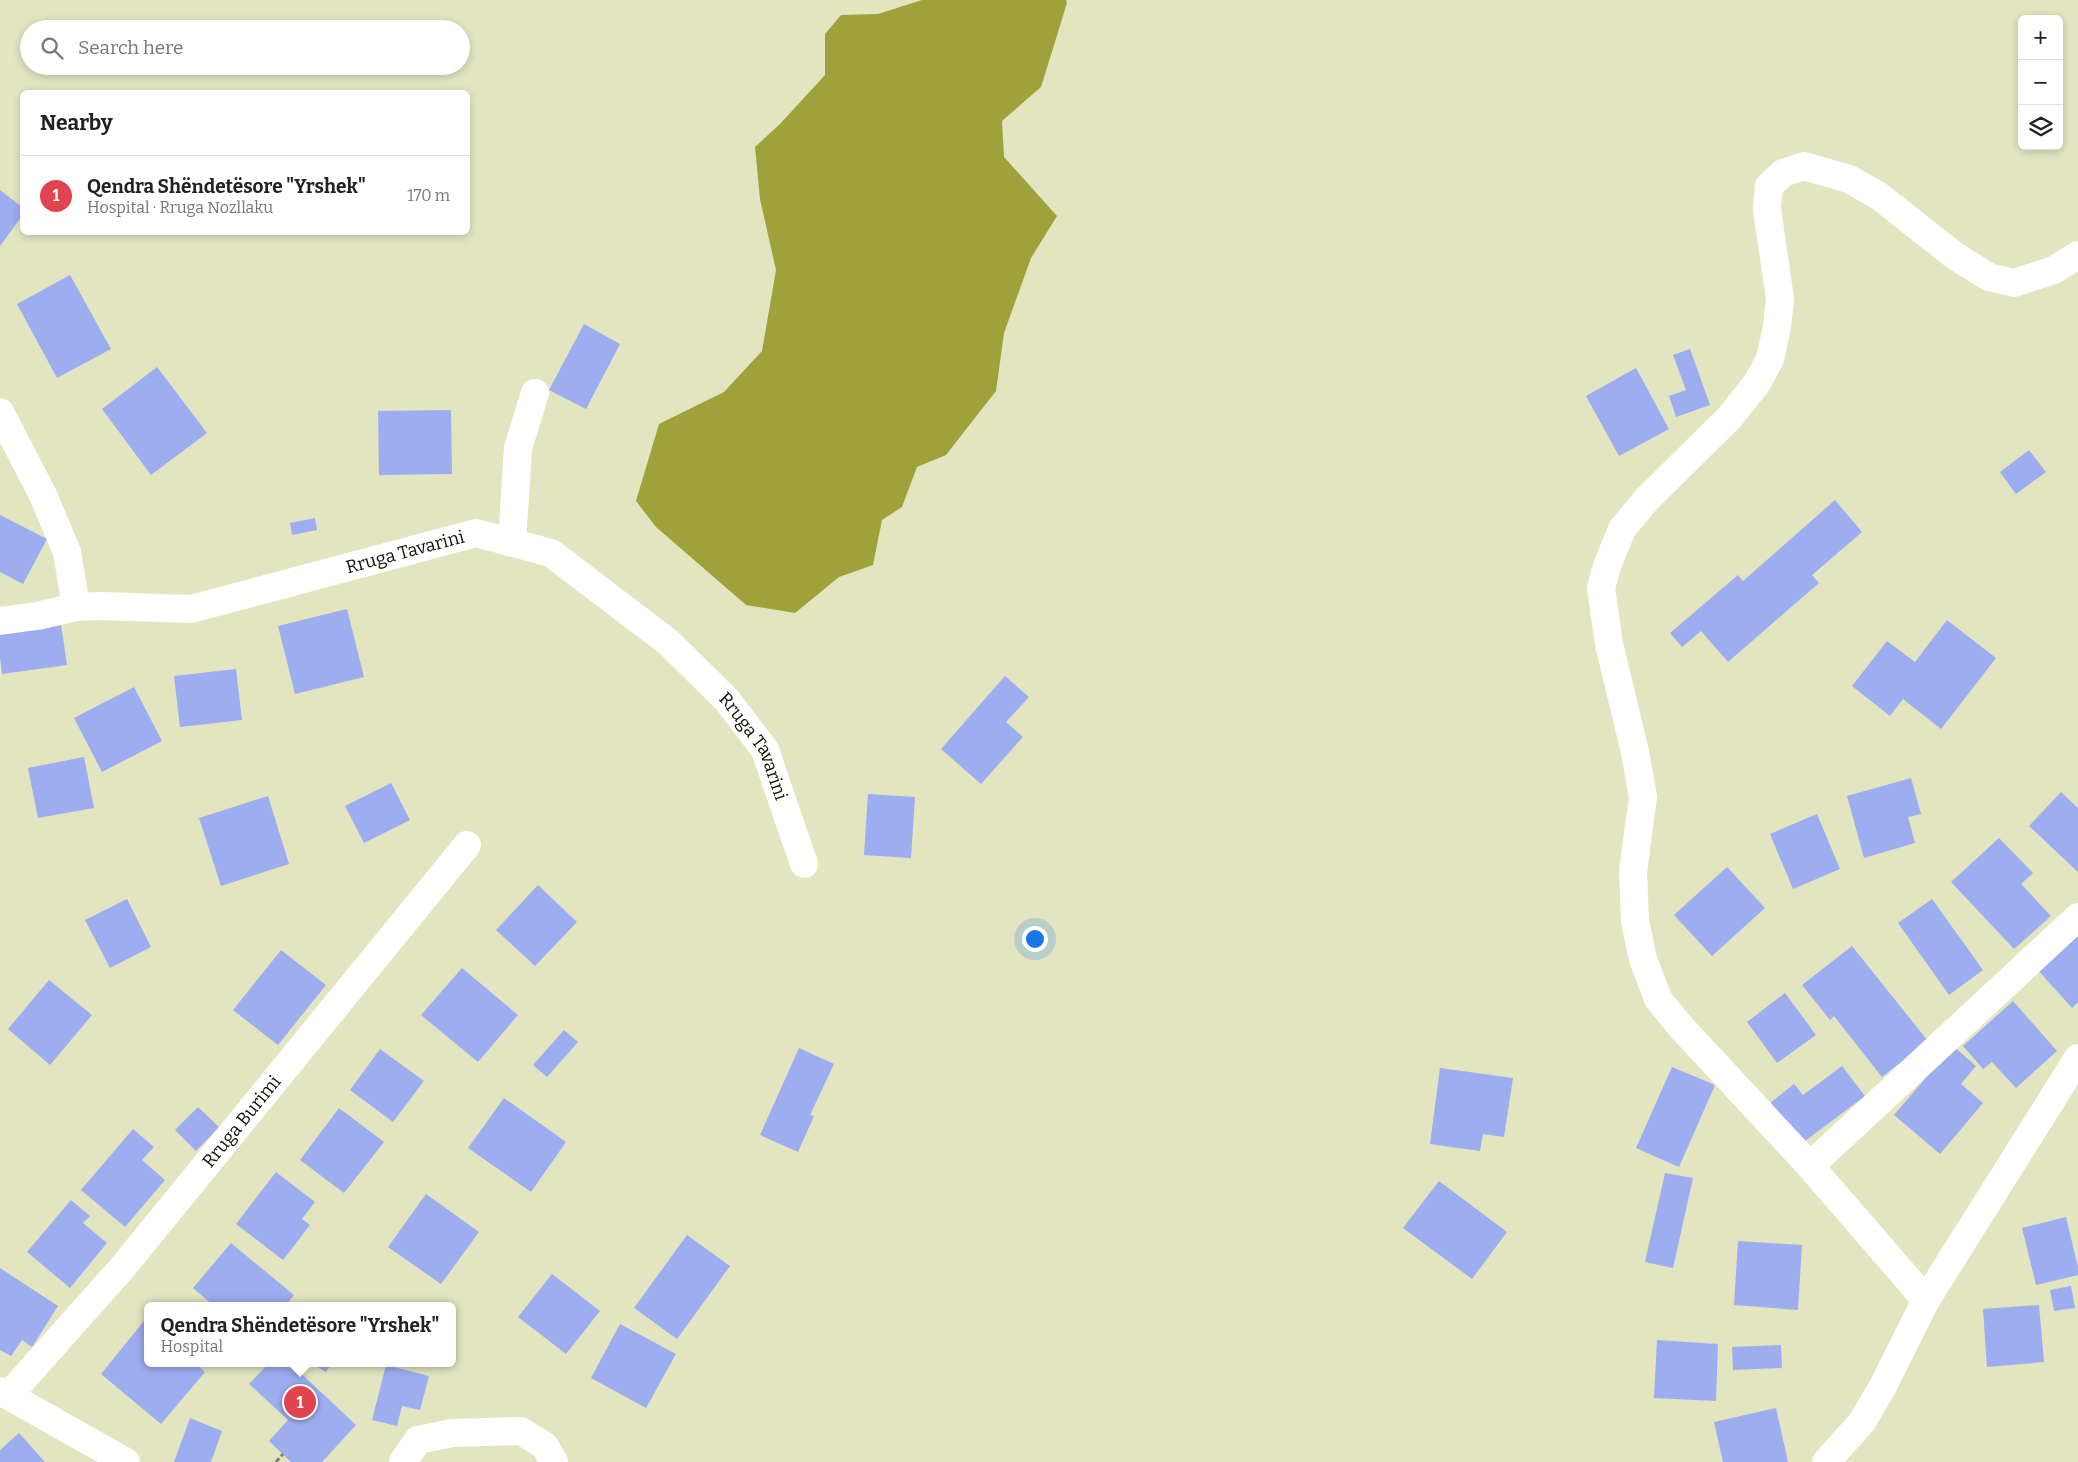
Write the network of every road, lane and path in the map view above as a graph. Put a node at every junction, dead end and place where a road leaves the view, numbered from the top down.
1 (2078, 255) edge
2 (534, 393) dead end
3 (0, 412) edge
4 (512, 543) junction
5 (76, 607) junction
6 (0, 621) edge
7 (467, 844) dead end
8 (804, 864) dead end
9 (2078, 918) edge
10 (2078, 1058) edge
11 (1810, 1166) junction
12 (1926, 1300) junction
13 (5, 1393) edge
14 (283, 1454) dead end
15 (126, 1462) edge
16 (276, 1462) edge
17 (403, 1462) edge
18 (554, 1462) edge
19 (1826, 1462) edge

1 - 11 street
2 - 4 street
3 - 5 street
4 - 5 street, Rruga Tavarini
4 - 8 street, Rruga Tavarini
5 - 6 street, Rruga Tavarini
7 - 13 street, Rruga Burimi
9 - 11 street
10 - 12 street
11 - 12 street
12 - 19 street
13 - 15 street
14 - 16 path
17 - 18 street

